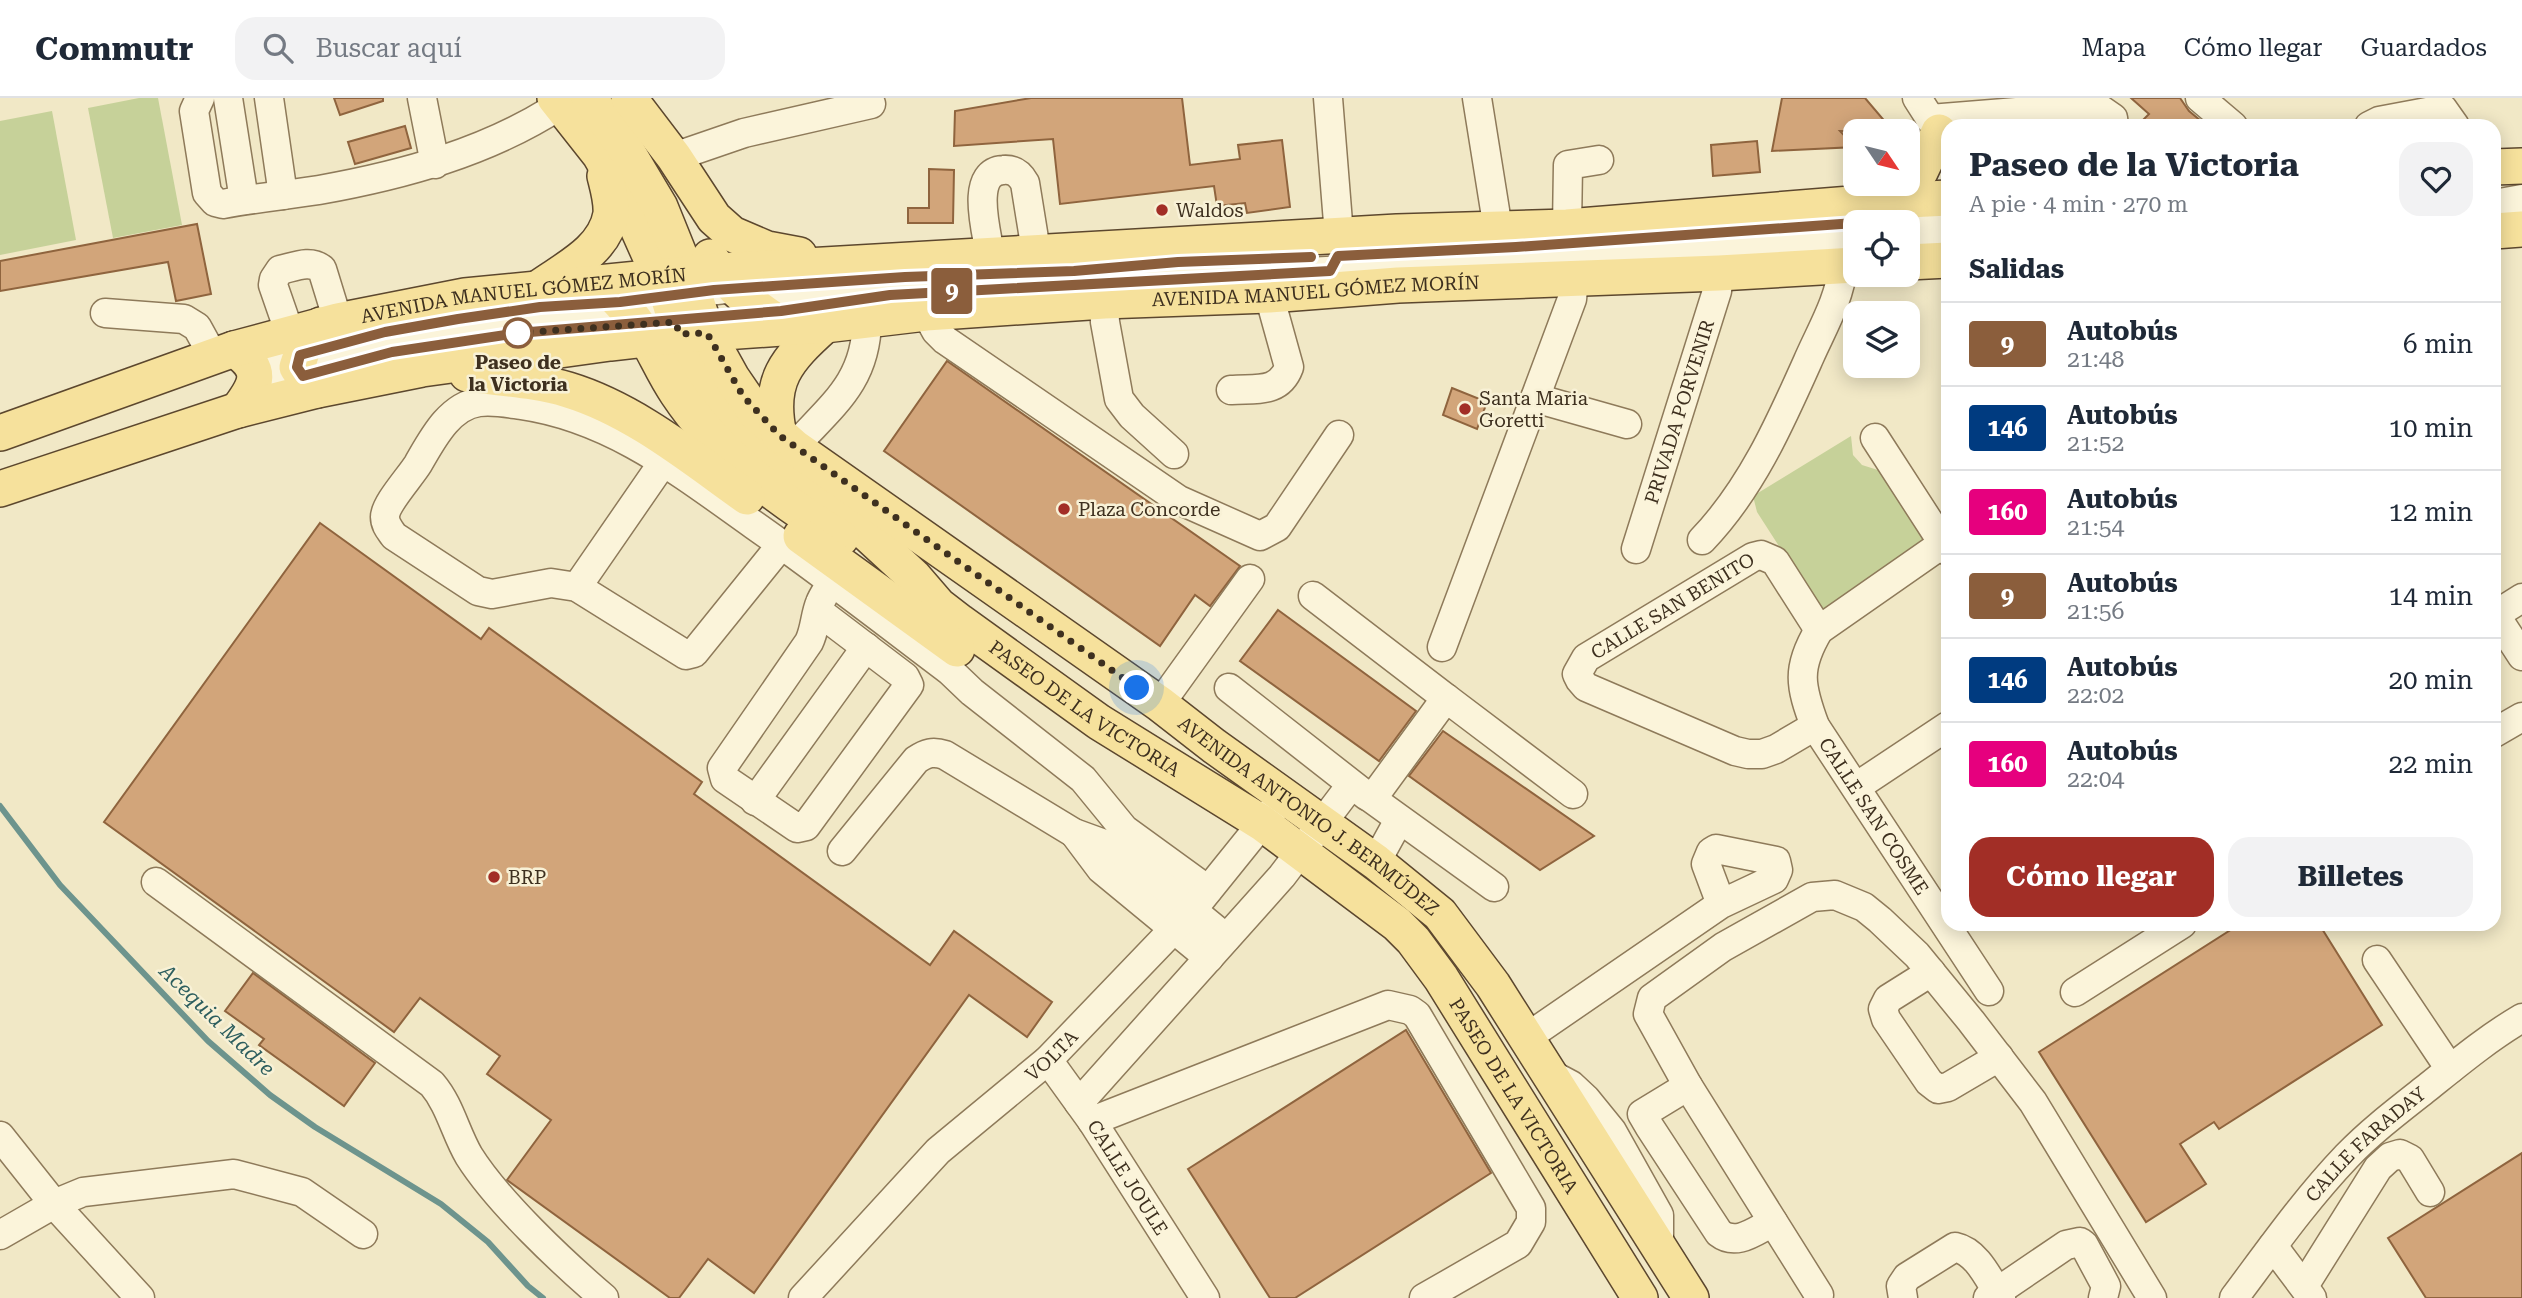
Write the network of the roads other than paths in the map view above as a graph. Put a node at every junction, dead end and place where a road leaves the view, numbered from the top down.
1 (200, 98) edge
2 (228, 98) edge
3 (269, 98) edge
4 (422, 98) edge
5 (609, 98) edge
6 (629, 98) edge
7 (1328, 98) edge
8 (1477, 98) edge
9 (2200, 98) edge
10 (568, 100) edge
11 (871, 104) dead end
12 (1979, 107) edge
13 (2446, 111) edge
14 (1947, 119) edge
15 (2113, 119) edge
16 (2225, 119) edge
17 (2392, 119) edge
18 (1933, 124) edge
19 (600, 155) junction
20 (674, 157) junction
21 (1599, 160) dead end
22 (435, 164) junction
23 (2522, 166) edge
24 (2501, 167) edge
25 (2522, 184) edge
26 (2501, 186) edge
27 (283, 195) junction
28 (1941, 198) edge
29 (244, 200) junction
30 (2522, 200) edge
31 (1888, 201) junction
32 (2501, 203) edge
33 (1941, 216) edge
34 (1920, 217) edge
35 (1843, 224) edge
36 (1567, 227) junction
37 (1498, 229) junction
38 (2522, 229) edge
39 (2501, 230) edge
40 (1941, 238) edge
41 (1920, 239) edge
42 (1036, 251) junction
43 (990, 254) junction
44 (1843, 258) edge
45 (1843, 259) edge
46 (1393, 260) junction
47 (1941, 260) edge
48 (1920, 261) edge
49 (854, 262) junction
50 (1329, 263) junction
51 (1719, 274) junction
52 (1574, 279) junction
53 (1843, 280) edge
54 (538, 289) junction
55 (1269, 295) junction
56 (1104, 301) junction
57 (673, 304) junction
58 (105, 313) dead end
59 (926, 313) junction
60 (774, 320) junction
61 (867, 321) junction
62 (825, 326) junction
63 (311, 350) junction
64 (422, 369) junction
65 (239, 373) junction
66 (1231, 390) dead end
67 (1535, 398) junction
68 (1627, 424) dead end
69 (0, 433) edge
70 (1339, 435) dead end
71 (1875, 438) dead end
72 (787, 441) junction
73 (1174, 454) dead end
74 (664, 461) junction
75 (0, 489) edge
76 (1941, 537) edge
77 (1702, 540) dead end
78 (782, 544) junction
79 (1941, 548) edge
80 (1636, 549) dead end
81 (913, 576) junction
82 (1250, 579) dead end
83 (832, 582) junction
84 (577, 587) junction
85 (1313, 596) dead end
86 (2522, 598) edge
87 (2501, 610) edge
88 (818, 611) junction
89 (2501, 623) edge
90 (1819, 630) junction
91 (1442, 647) dead end
92 (866, 648) junction
93 (2522, 656) edge
94 (1229, 688) dead end
95 (1446, 698) junction
96 (1160, 704) junction
97 (2522, 716) edge
98 (1099, 722) junction
99 (1815, 726) junction
100 (2501, 729) edge
101 (1941, 731) edge
102 (1214, 746) junction
103 (1856, 787) junction
104 (1362, 792) junction
105 (1573, 794) dead end
106 (1284, 796) junction
107 (755, 801) junction
108 (1399, 820) junction
109 (1262, 823) junction
110 (1322, 823) junction
111 (842, 851) dead end
112 (1302, 852) junction
113 (1376, 862) junction
114 (156, 882) dead end
115 (1494, 887) dead end
116 (1199, 901) junction
117 (1721, 904) dead end
118 (1941, 917) edge
119 (1950, 931) edge
120 (2171, 931) edge
121 (1218, 948) junction
122 (2377, 960) dead end
123 (1931, 972) junction
124 (1989, 991) dead end
125 (2075, 992) dead end
126 (2522, 1018) edge
127 (1526, 1038) junction
128 (1999, 1057) junction
129 (1048, 1060) junction
130 (2450, 1069) junction
131 (1547, 1072) junction
132 (1688, 1086) junction
133 (1086, 1112) junction
134 (1642, 1114) junction
135 (1612, 1131) junction
136 (0, 1136) edge
137 (2430, 1192) dead end
138 (54, 1204) junction
139 (1773, 1222) junction
140 (363, 1234) dead end
141 (0, 1235) edge
142 (2273, 1246) junction
143 (1659, 1247) junction
144 (2308, 1292) edge
145 (1819, 1296) dead end
146 (1996, 1296) edge
147 (140, 1298) edge
148 (604, 1298) edge
149 (803, 1298) edge
150 (1205, 1298) edge
151 (1424, 1298) edge
152 (1640, 1298) edge
153 (1691, 1298) edge
154 (1903, 1298) edge
155 (2103, 1298) edge
156 (2152, 1298) edge
157 (2234, 1298) edge

1 - 29 street
2 - 29 street
3 - 27 street
4 - 22 street
5 - 57 main road
6 - 20 main road
7 - 50 street
8 - 37 street
9 - 16 street
10 - 19 main road
10 - 22 street
10 - 57 main road, AVENIDA ANTONIO J. BERMÚDEZ
11 - 20 street
12 - 14 street
12 - 15 street
13 - 17 street
18 - 31 main road
19 - 54 main road
19 - 57 main road
20 - 49 main road
21 - 36 street
22 - 27 street
23 - 24 main road
25 - 26 street
27 - 29 street
28 - 31 main road, AVENIDA MANUEL GÓMEZ MORÍN
30 - 32 street
31 - 36 main road, AVENIDA MANUEL GÓMEZ MORÍN
33 - 34 street
35 - 46 street
36 - 37 main road, AVENIDA MANUEL GÓMEZ MORÍN
37 - 46 main road, AVENIDA MANUEL GÓMEZ MORÍN
38 - 39 main road
40 - 41 street
42 - 43 main road, AVENIDA MANUEL GÓMEZ MORÍN
42 - 43 street
42 - 50 main road, AVENIDA MANUEL GÓMEZ MORÍN
43 - 49 main road, AVENIDA MANUEL GÓMEZ MORÍN
44 - 46 street
45 - 51 main road, AVENIDA MANUEL GÓMEZ MORÍN
46 - 50 main road, AVENIDA MANUEL GÓMEZ MORÍN
46 - 50 main road, AVENIDA MANUEL GÓMEZ MORÍN
46 - 52 main road, AVENIDA MANUEL GÓMEZ MORÍN
47 - 48 main road
49 - 57 main road, AVENIDA MANUEL GÓMEZ MORÍN
50 - 55 main road, AVENIDA MANUEL GÓMEZ MORÍN
50 - 57 street
50 - 60 street
51 - 52 main road, AVENIDA MANUEL GÓMEZ MORÍN
51 - 80 street, PRIVADA PORVENIR
52 - 67 street
53 - 77 street
54 - 57 main road, AVENIDA MANUEL GÓMEZ MORÍN
54 - 63 main road, AVENIDA MANUEL GÓMEZ MORÍN
55 - 56 main road, AVENIDA MANUEL GÓMEZ MORÍN
55 - 66 street
56 - 59 main road, AVENIDA MANUEL GÓMEZ MORÍN
56 - 73 street
57 - 60 main road, AVENIDA MANUEL GÓMEZ MORÍN
57 - 60 main road
57 - 63 street
57 - 64 main road, AVENIDA MANUEL GÓMEZ MORÍN
57 - 72 main road, AVENIDA ANTONIO J. BERMÚDEZ
57 - 81 main road
58 - 65 street
59 - 61 main road, AVENIDA MANUEL GÓMEZ MORÍN
59 - 70 street
60 - 62 main road, AVENIDA MANUEL GÓMEZ MORÍN
61 - 62 main road, AVENIDA MANUEL GÓMEZ MORÍN
61 - 72 street
62 - 72 main road
63 - 64 main road, AVENIDA MANUEL GÓMEZ MORÍN
63 - 65 main road, AVENIDA MANUEL GÓMEZ MORÍN
63 - 65 main road, AVENIDA MANUEL GÓMEZ MORÍN
64 - 98 main road
65 - 69 main road, AVENIDA MANUEL GÓMEZ MORÍN
65 - 75 main road, AVENIDA MANUEL GÓMEZ MORÍN
67 - 68 street
67 - 91 street
71 - 76 street
72 - 96 main road, AVENIDA ANTONIO J. BERMÚDEZ
74 - 78 street
74 - 84 street
74 - 84 street
78 - 83 street
78 - 84 street
79 - 90 street
81 - 98 main road, PASEO DE LA VICTORIA
81 - 102 main road
82 - 96 street
83 - 88 street
83 - 116 street
85 - 95 street
86 - 87 street
88 - 92 street
88 - 107 street
89 - 93 street
90 - 99 street, CALLE SAN COSME
90 - 99 street, CALLE SAN BENITO
92 - 107 street
92 - 107 street
94 - 104 street
95 - 104 street
95 - 105 street
96 - 102 main road, AVENIDA ANTONIO J. BERMÚDEZ
97 - 100 street
98 - 109 main road, PASEO DE LA VICTORIA
99 - 103 street, CALLE SAN COSME
101 - 103 street
102 - 106 main road, AVENIDA ANTONIO J. BERMÚDEZ
103 - 118 street, CALLE SAN COSME
104 - 108 street
104 - 110 street
106 - 109 street, VOLTA
106 - 110 main road, AVENIDA ANTONIO J. BERMÚDEZ
108 - 113 street
108 - 115 street
109 - 112 main road, PASEO DE LA VICTORIA
109 - 116 street, VOLTA
110 - 112 street
110 - 113 main road, AVENIDA ANTONIO J. BERMÚDEZ
111 - 116 street
112 - 121 street
112 - 152 main road, PASEO DE LA VICTORIA
113 - 127 main road, AVENIDA ANTONIO J. BERMÚDEZ
114 - 148 street
116 - 121 street
116 - 129 street, VOLTA
117 - 127 street
119 - 124 street, CALLE SAN COSME
120 - 125 street
121 - 133 street
122 - 130 street
123 - 128 street
123 - 128 street
123 - 132 street
126 - 130 street, CALLE FARADAY
127 - 131 main road, AVENIDA ANTONIO J. BERMÚDEZ
128 - 156 street
129 - 133 street, CALLE JOULE
129 - 149 street, VOLTA
130 - 142 street, CALLE FARADAY
131 - 135 street
131 - 143 main road, AVENIDA ANTONIO J. BERMÚDEZ
132 - 134 street
132 - 139 street
133 - 150 street, CALLE JOULE
133 - 151 street
134 - 135 street
134 - 139 street
135 - 143 street
136 - 138 street
137 - 144 street
138 - 140 street
138 - 141 street
138 - 147 street
139 - 145 street
142 - 144 street
142 - 157 street, CALLE FARADAY
143 - 153 main road, AVENIDA ANTONIO J. BERMÚDEZ
146 - 154 street
146 - 155 street

